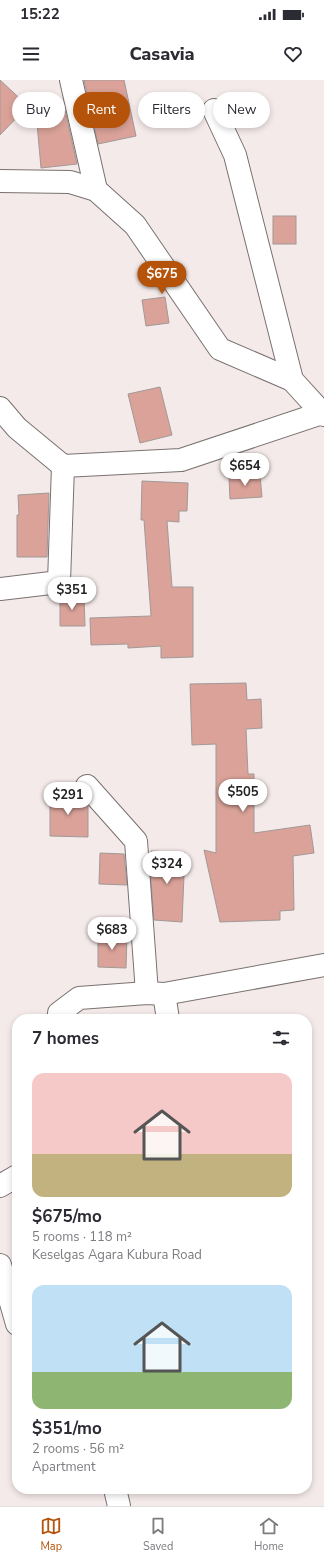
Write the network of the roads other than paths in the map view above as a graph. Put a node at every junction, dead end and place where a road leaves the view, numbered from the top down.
1 (71, 80) edge
2 (223, 128) edge
3 (0, 181) edge
4 (96, 190) junction
5 (292, 380) junction
6 (0, 408) edge
7 (323, 414) edge
8 (63, 466) junction
9 (0, 589) edge
10 (87, 786) dead end
11 (324, 965) edge
12 (156, 994) junction
13 (59, 1014) edge
14 (166, 1014) edge
15 (12, 1179) edge
16 (0, 1186) edge
17 (0, 1265) edge
18 (12, 1307) edge
19 (116, 1494) edge
20 (119, 1506) edge

1 - 4 street
2 - 5 street
3 - 4 street
4 - 5 street
5 - 7 street
6 - 8 street
7 - 8 street
8 - 9 street
10 - 12 street
11 - 12 street
12 - 13 street
12 - 14 street
15 - 16 street
17 - 18 street
19 - 20 street

